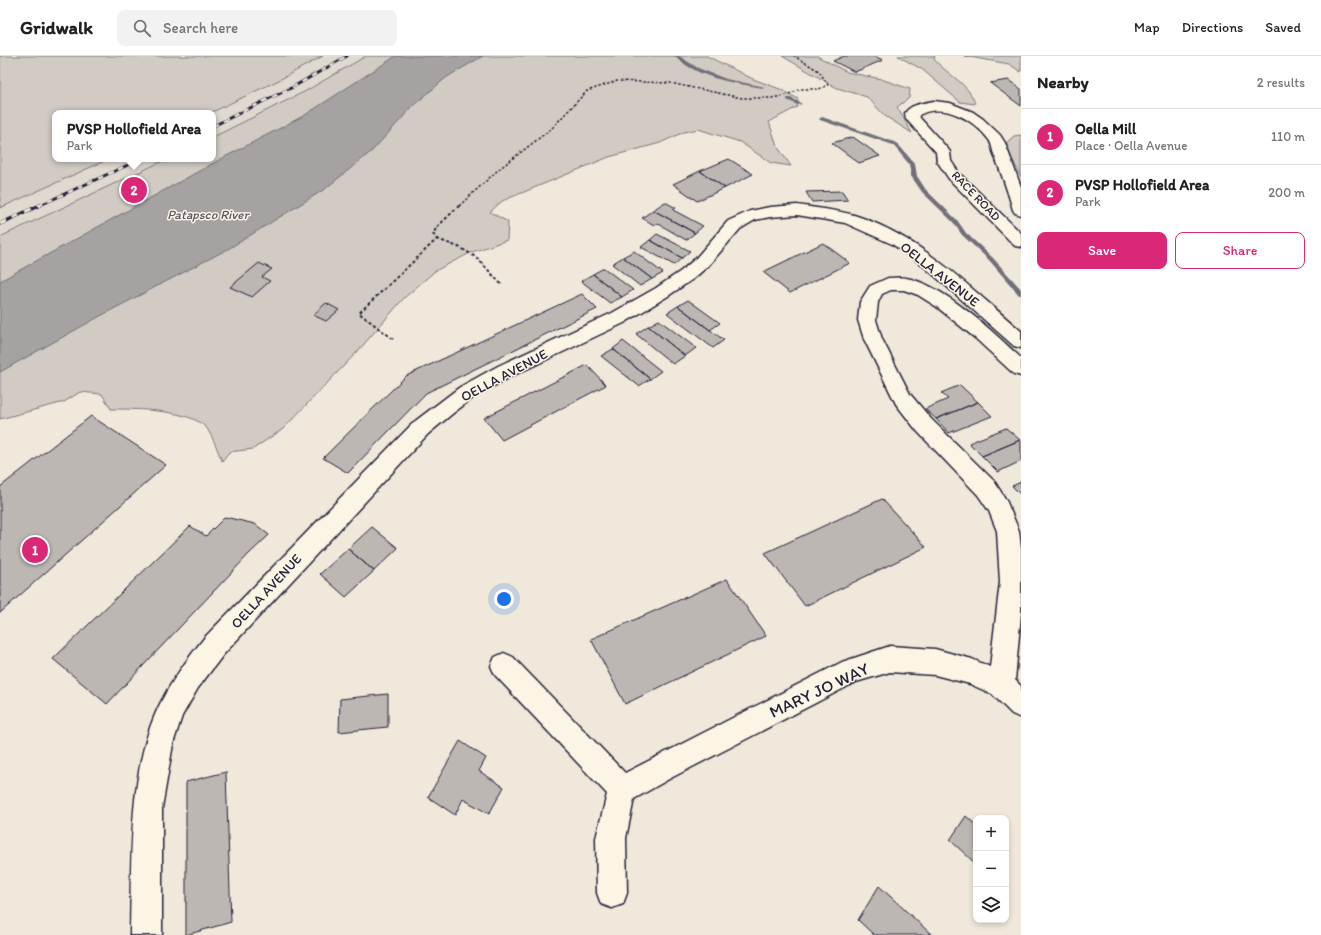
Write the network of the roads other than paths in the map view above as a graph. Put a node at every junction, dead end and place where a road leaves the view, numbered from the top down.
1 (1021, 210) edge
2 (1021, 242) edge
3 (1021, 341) edge
4 (1021, 369) edge
5 (504, 666) dead end
6 (1001, 685) junction
7 (1021, 704) edge
8 (622, 790) junction
9 (612, 893) dead end
10 (146, 935) edge

1 - 2 street, RACE ROAD
3 - 10 street, OELLA AVENUE
4 - 6 street
5 - 8 street
6 - 7 street, MARY JO WAY
6 - 8 street, MARY JO WAY
8 - 9 street

